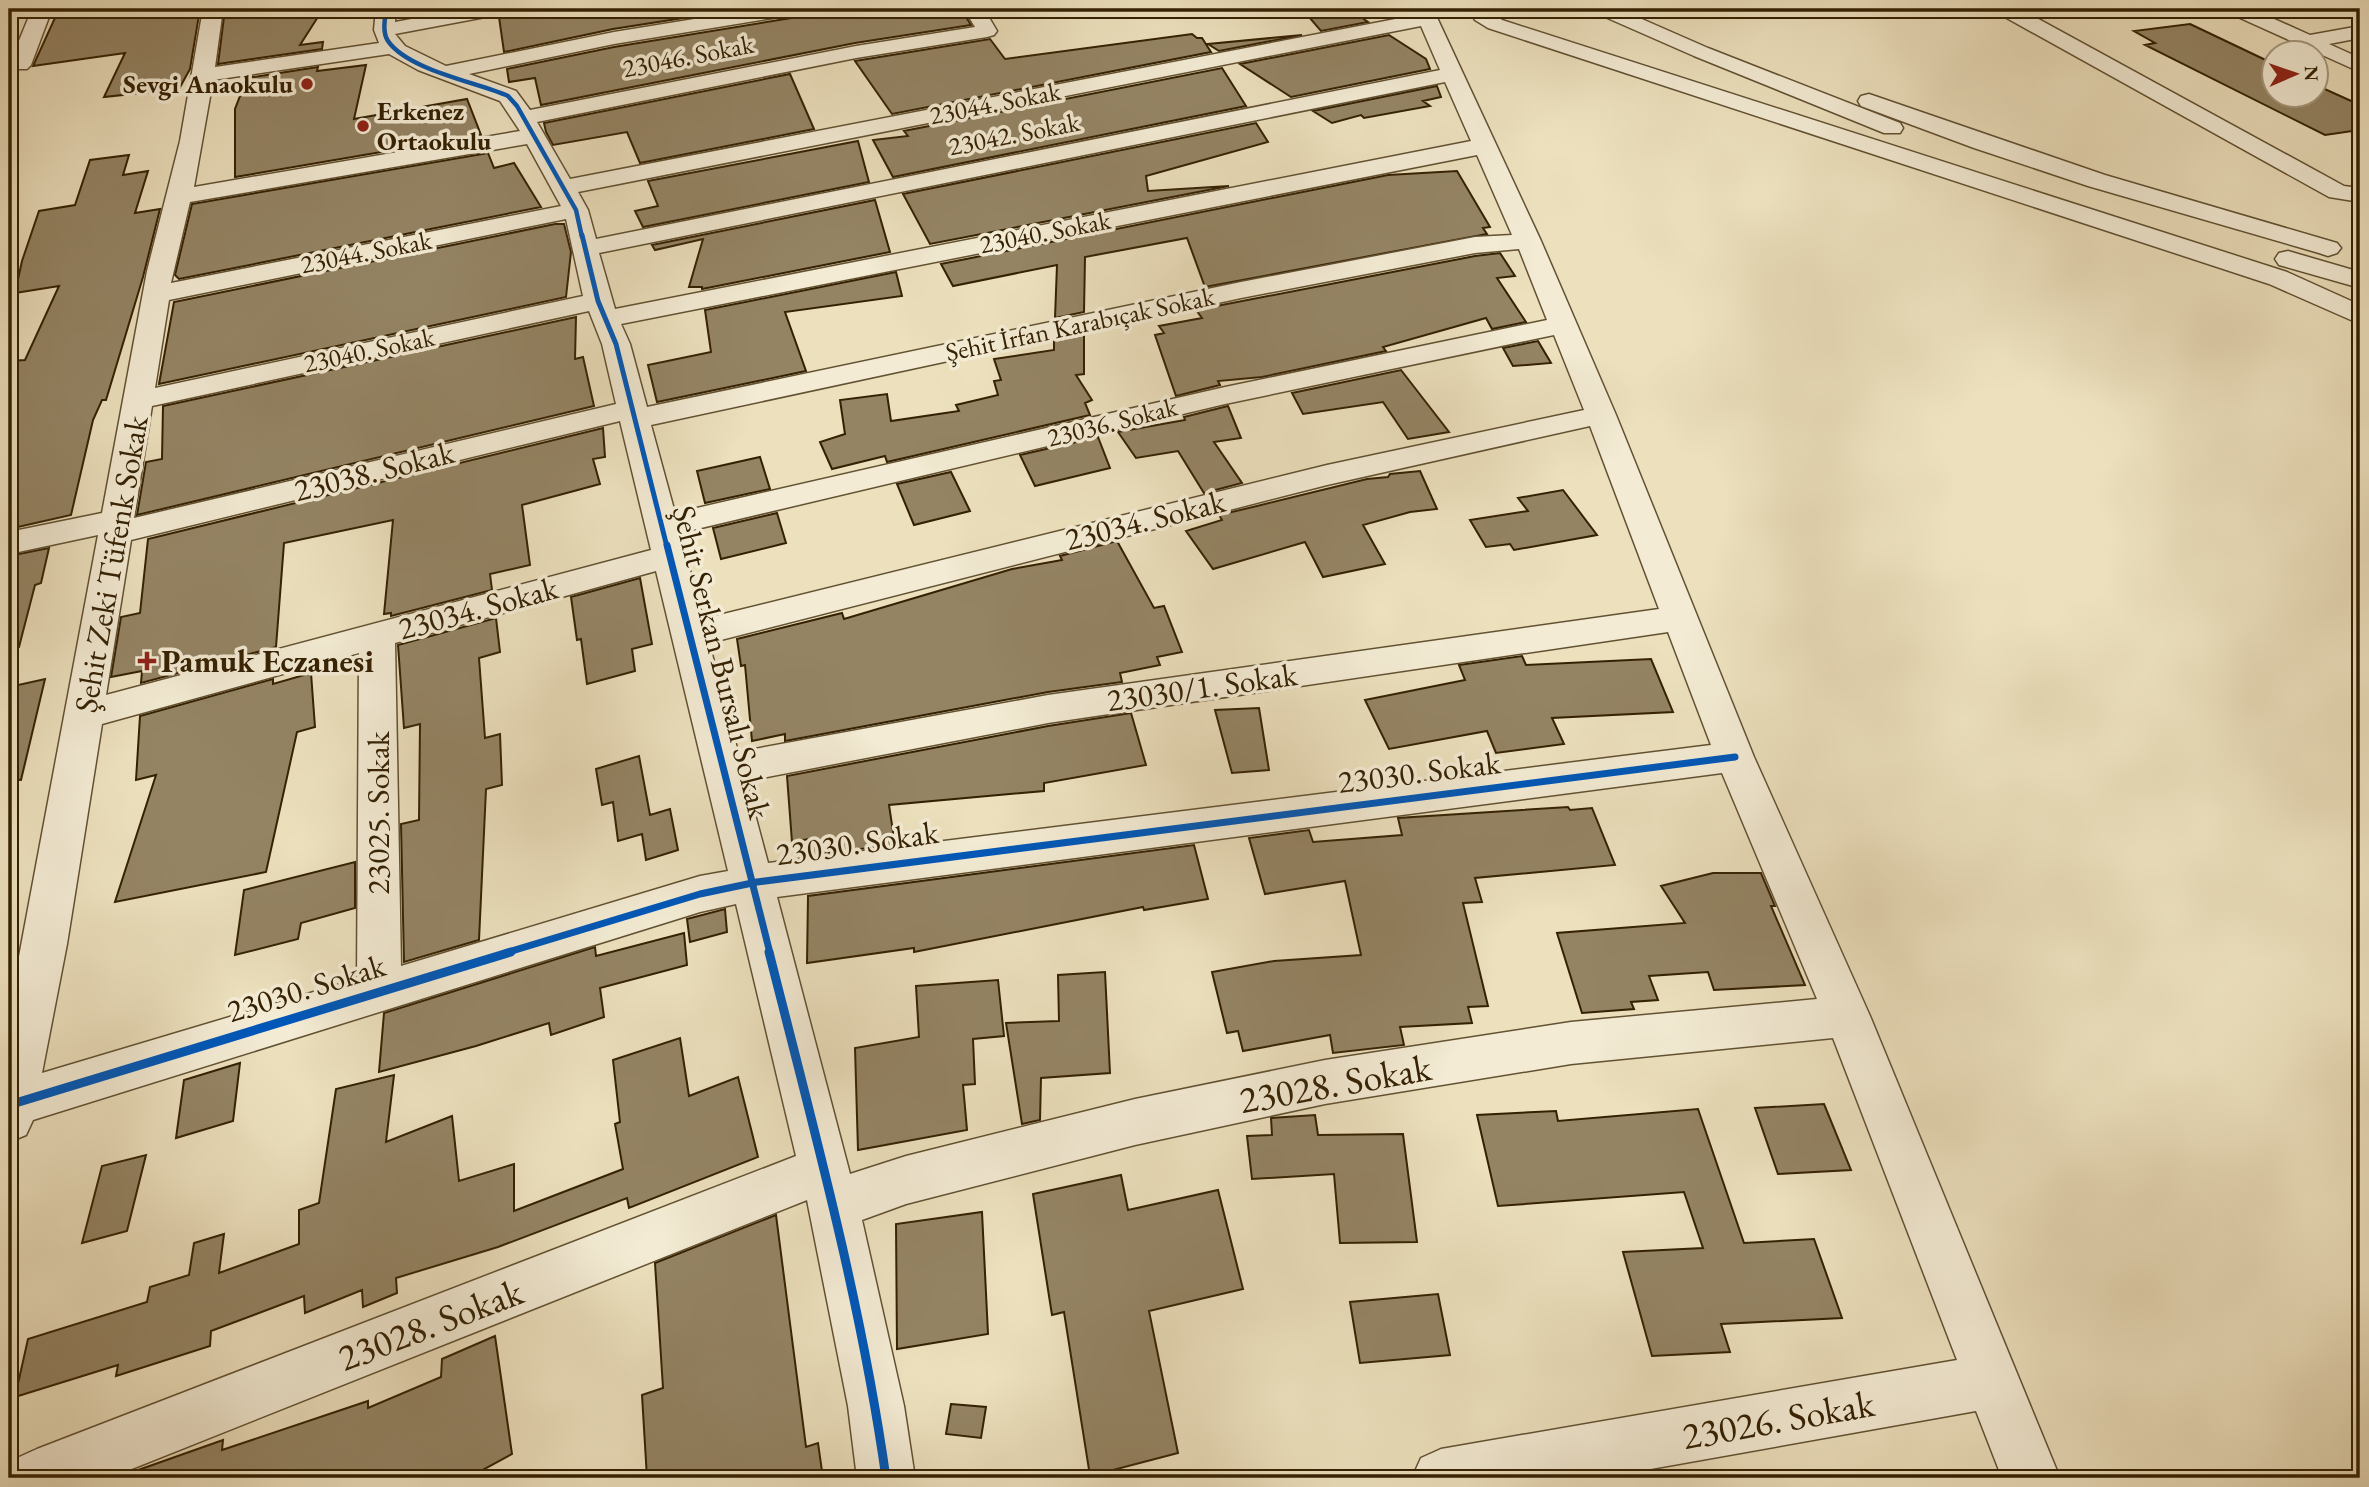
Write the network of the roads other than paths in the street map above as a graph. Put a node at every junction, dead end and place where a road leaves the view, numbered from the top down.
1 (42, 9) edge
2 (213, 9) edge
3 (496, 9) edge
4 (791, 9) edge
5 (974, 9) edge
6 (1479, 9) edge
7 (1603, 9) edge
8 (1640, 9) edge
9 (2033, 9) edge
10 (2236, 9) edge
11 (1424, 14) edge
12 (388, 29) edge
13 (2360, 32) edge
14 (2299, 38) edge
15 (2329, 38) edge
16 (2330, 52) edge
17 (20, 65) dead end
18 (2360, 66) edge
19 (447, 73) junction
20 (1451, 74) junction
21 (205, 75) junction
22 (529, 127) junction
23 (1486, 147) junction
24 (182, 195) junction
25 (2360, 195) edge
26 (570, 198) junction
27 (1528, 241) junction
28 (587, 248) junction
29 (2360, 258) edge
30 (2360, 280) edge
31 (157, 294) junction
32 (602, 310) junction
33 (2360, 316) edge
34 (1563, 325) junction
35 (140, 400) junction
36 (634, 414) junction
37 (1601, 415) junction
38 (117, 526) junction
39 (666, 542) junction
40 (9, 543) edge
41 (1681, 618) junction
42 (377, 635) junction
43 (690, 635) junction
44 (85, 715) junction
45 (1735, 757) junction
46 (724, 770) junction
47 (752, 883) junction
48 (379, 992) junction
49 (1847, 1016) junction
50 (10, 1109) edge
51 (828, 1187) junction
52 (1991, 1381) junction
53 (37, 1478) edge
54 (886, 1478) edge
55 (1441, 1478) edge
56 (2031, 1478) edge

1 - 17 street
2 - 21 street, Şehit Zeki Tüfenk Sokak
3 - 12 street
4 - 19 street
5 - 22 street, 23046. Sokak
6 - 33 street
7 - 30 street
8 - 29 street
9 - 25 street
10 - 14 street
11 - 20 street
11 - 26 street, 23044. Sokak
12 - 19 street, Şehit Serkan Bursalı Sokak
12 - 21 street
13 - 15 street
16 - 18 street
19 - 22 street, Şehit Serkan Bursalı Sokak
20 - 23 street
20 - 28 street, 23042. Sokak
21 - 24 street, Şehit Zeki Tüfenk Sokak
22 - 24 street, 23046. Sokak
22 - 26 street, Şehit Serkan Bursalı Sokak
23 - 27 street
23 - 32 street, 23040. Sokak
24 - 31 street, Şehit Zeki Tüfenk Sokak
26 - 28 street, Şehit Serkan Bursalı Sokak
26 - 31 street, 23044. Sokak
27 - 34 street
27 - 36 street, Şehit İrfan Karabıçak Sokak
28 - 32 street, Şehit Serkan Bursalı Sokak
31 - 35 street, Şehit Zeki Tüfenk Sokak
32 - 35 street, 23040. Sokak
32 - 36 street, Şehit Serkan Bursalı Sokak
34 - 37 street
34 - 39 street, 23036. Sokak
35 - 38 street, Şehit Zeki Tüfenk Sokak
36 - 38 street, 23038. Sokak
36 - 39 street, Şehit Serkan Bursalı Sokak
37 - 41 street
37 - 43 street, 23034. Sokak
38 - 40 street, 23038. Sokak
38 - 44 street, Şehit Zeki Tüfenk Sokak
39 - 42 street, 23034. Sokak
39 - 43 street, Şehit Serkan Bursalı Sokak
41 - 45 street
41 - 46 street, 23030/1. Sokak
42 - 44 street, 23034. Sokak
42 - 48 street, 23025. Sokak
43 - 46 street, Şehit Serkan Bursalı Sokak
44 - 50 street, Şehit Zeki Tüfenk Sokak
45 - 47 street, 23030. Sokak
45 - 49 street
46 - 47 street, Şehit Serkan Bursalı Sokak
47 - 48 street, 23030. Sokak
47 - 51 street, Şehit Serkan Bursalı Sokak
48 - 50 street, 23030. Sokak
49 - 51 street, 23028. Sokak
49 - 52 street
51 - 53 street, 23028. Sokak
51 - 54 street, Şehit Serkan Bursalı Sokak
52 - 55 street, 23026. Sokak
52 - 56 street

